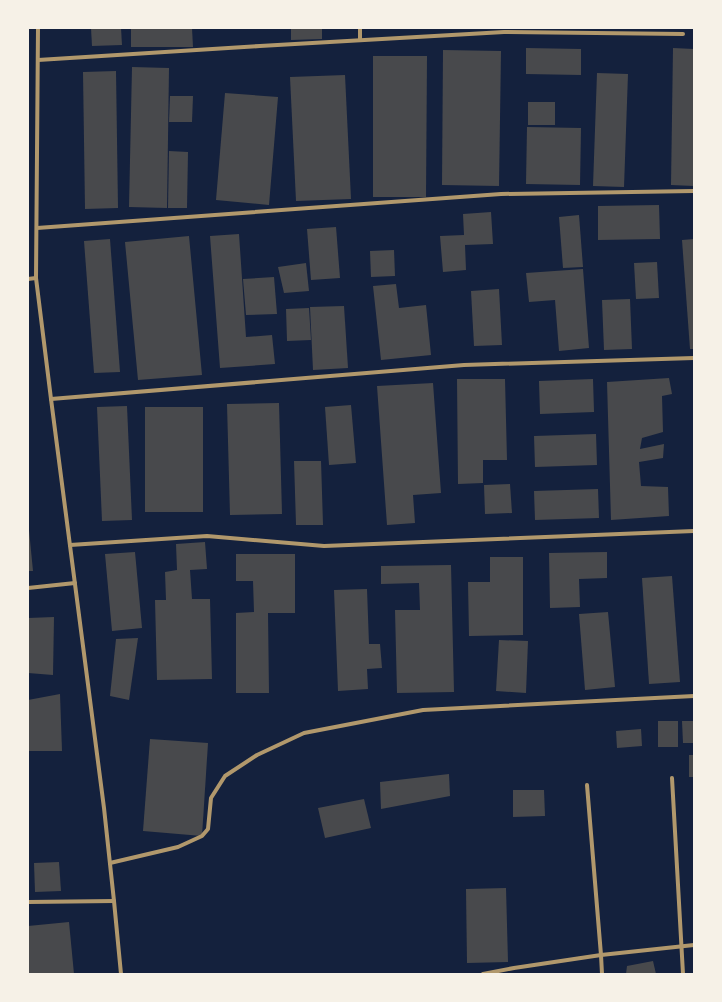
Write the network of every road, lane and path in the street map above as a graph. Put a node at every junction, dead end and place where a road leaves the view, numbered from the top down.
1 (38, 28) edge
2 (360, 28) edge
3 (504, 30) edge
4 (683, 34) dead end
5 (360, 40) junction
6 (38, 60) junction
7 (694, 191) edge
8 (37, 228) junction
9 (36, 278) junction
10 (28, 279) edge
11 (694, 358) edge
12 (51, 399) junction
13 (694, 531) edge
14 (70, 545) junction
15 (75, 584) junction
16 (28, 588) edge
17 (694, 696) edge
18 (672, 778) dead end
19 (587, 785) dead end
20 (110, 863) junction
21 (114, 901) junction
22 (28, 902) edge
23 (694, 945) edge
24 (682, 947) junction
25 (601, 955) junction
26 (514, 968) junction
27 (121, 974) edge
28 (483, 974) edge
29 (514, 974) edge
30 (602, 974) edge
31 (683, 974) edge

1 - 6 lane
2 - 5 lane
3 - 4 lane
3 - 5 lane
5 - 6 lane
6 - 8 lane
7 - 8 lane
8 - 9 lane
9 - 10 lane
9 - 12 lane
11 - 12 lane
12 - 14 lane
13 - 14 lane
14 - 15 lane
15 - 16 lane
15 - 20 lane
17 - 20 lane
18 - 24 lane
19 - 25 lane
20 - 21 lane
21 - 22 lane
21 - 27 lane
23 - 24 lane
24 - 25 lane
24 - 31 lane
25 - 26 lane
25 - 30 lane
26 - 28 lane
26 - 29 lane

